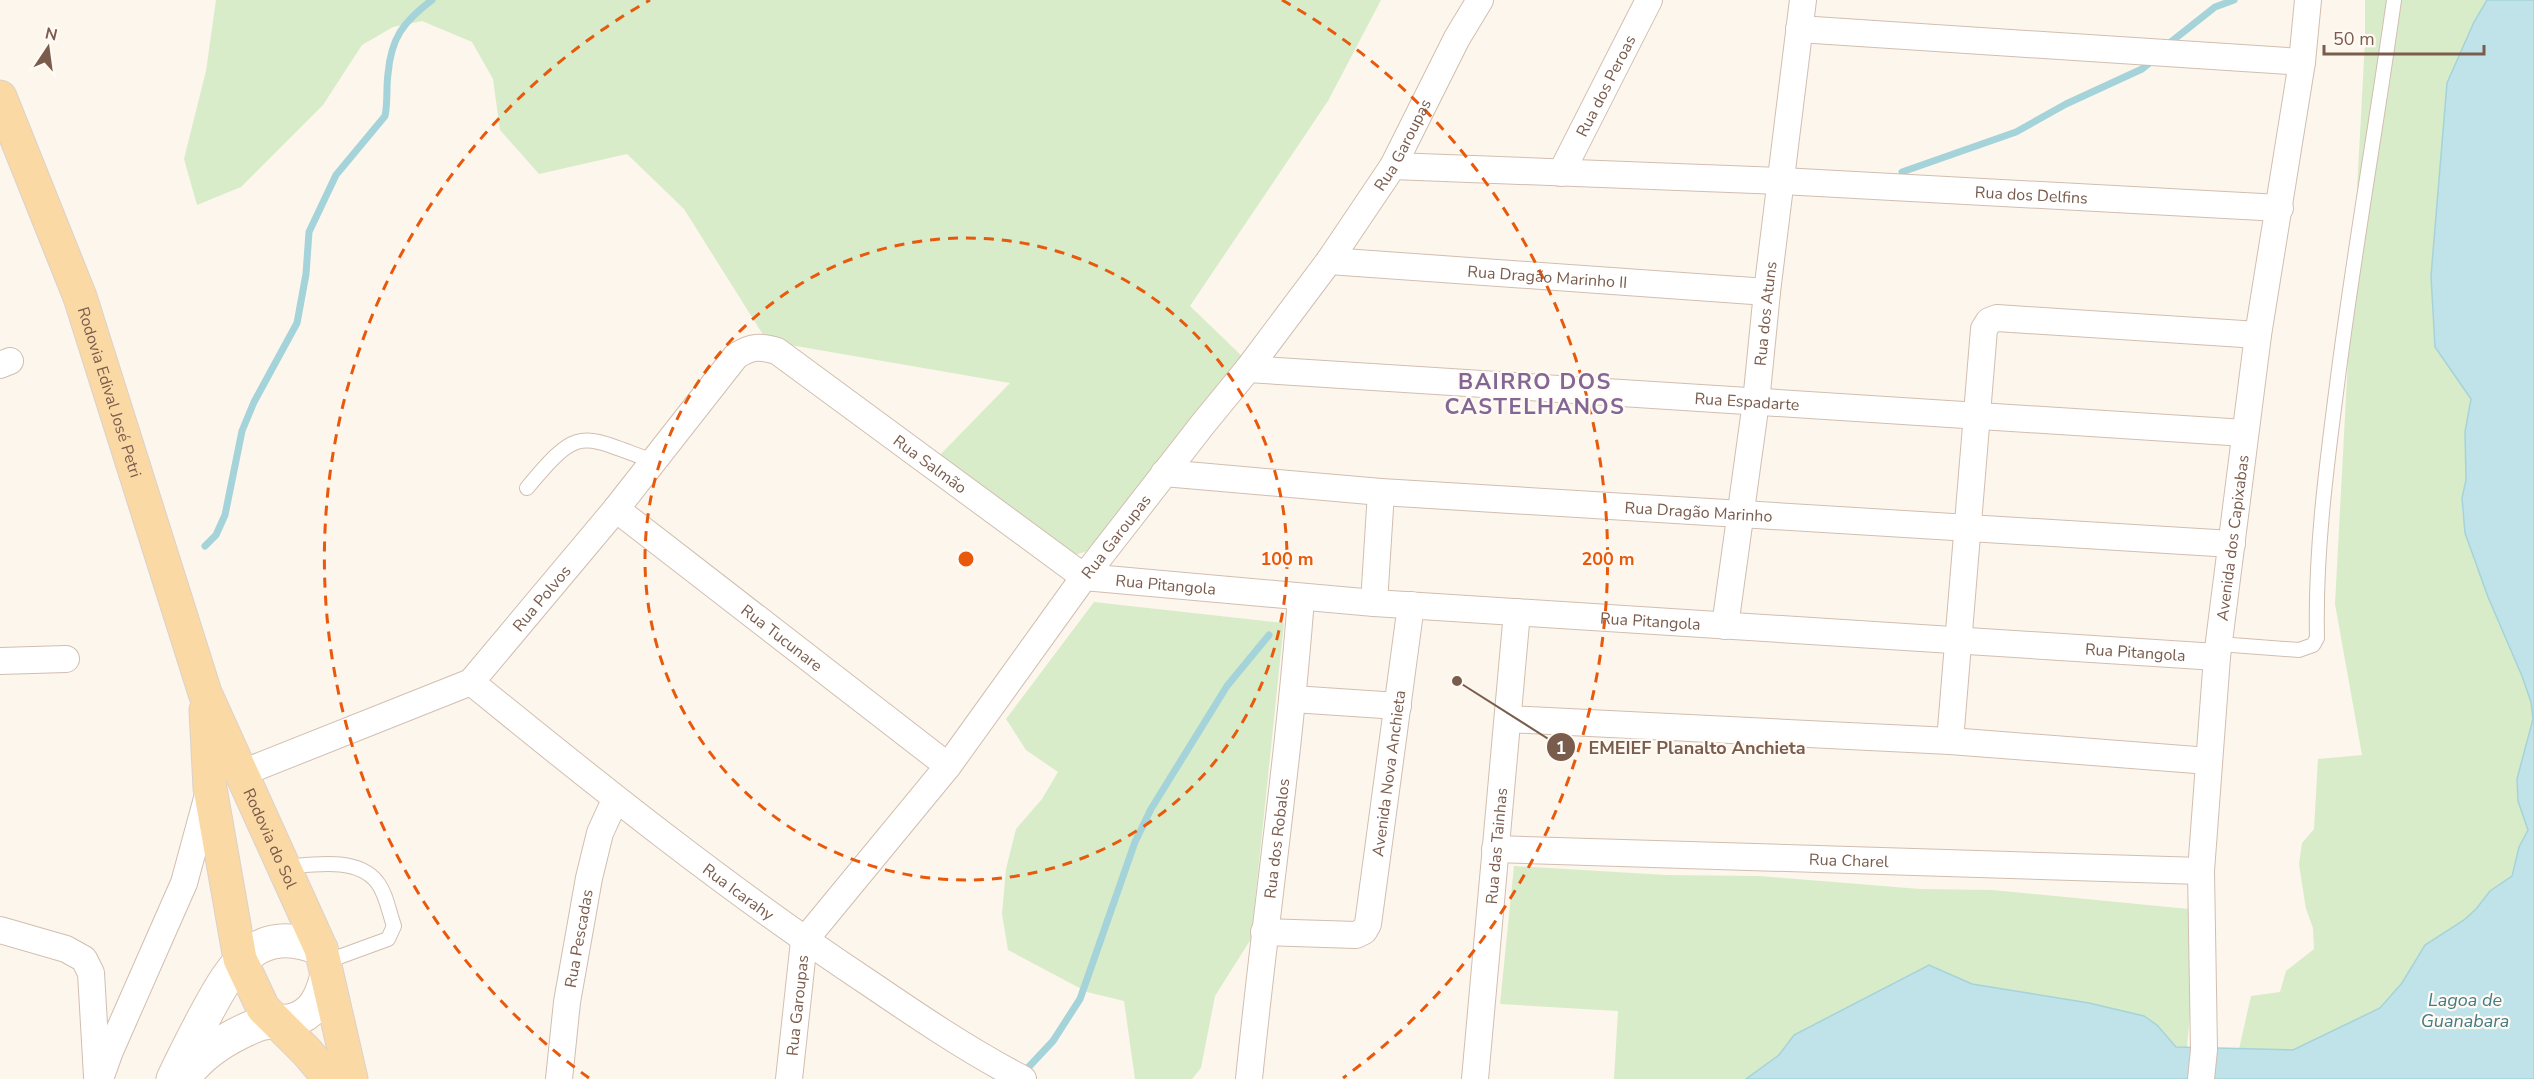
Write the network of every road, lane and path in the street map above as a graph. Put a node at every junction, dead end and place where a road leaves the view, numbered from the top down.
1 (1480, 0) edge
2 (1648, 0) edge
3 (1803, 0) edge
4 (2308, 0) edge
5 (2394, 0) edge
6 (1799, 29) junction
7 (2302, 62) junction
8 (0, 97) edge
9 (1393, 166) junction
10 (1560, 173) junction
11 (1782, 181) junction
12 (2280, 208) junction
13 (1329, 261) junction
14 (1767, 292) junction
15 (2258, 335) junction
16 (777, 351) joint
17 (1248, 369) junction
18 (1756, 402) junction
19 (1976, 415) junction
20 (2245, 433) junction
21 (653, 461) junction
22 (1164, 473) junction
23 (527, 488) dead end
24 (1381, 492) junction
25 (616, 509) junction
26 (1740, 514) junction
27 (1968, 528) junction
28 (2232, 544) junction
29 (1084, 577) junction
30 (1301, 598) junction
31 (1374, 603) junction
32 (1411, 605) junction
33 (1517, 612) junction
34 (1725, 626) junction
35 (1957, 641) junction
36 (2218, 650) junction
37 (66, 659) dead end
38 (0, 661) edge
39 (471, 682) junction
40 (205, 693) junction
41 (1293, 699) junction
42 (1398, 706) junction
43 (1508, 719) junction
44 (1950, 741) junction
45 (2208, 761) junction
46 (948, 766) junction
47 (242, 773) junction
48 (210, 788) junction
49 (615, 800) junction
50 (1495, 849) junction
51 (282, 867) junction
52 (2201, 871) junction
53 (0, 930) edge
54 (1264, 932) junction
55 (804, 941) junction
56 (240, 959) junction
57 (324, 963) junction
58 (275, 1021) junction
59 (99, 1079) edge
60 (173, 1079) edge
61 (183, 1079) edge
62 (330, 1079) edge
63 (351, 1079) edge
64 (559, 1079) edge
65 (789, 1079) edge
66 (1023, 1079) edge
67 (1249, 1079) edge
68 (1475, 1079) edge
69 (2201, 1079) edge

1 - 9 street, Rua Garoupas
2 - 10 street, Rua dos Peroas
3 - 6 street, Rua dos Atuns
4 - 7 street, Avenida dos Capixabas
5 - 36 lane
6 - 7 street
6 - 11 street, Rua dos Atuns
7 - 12 street, Avenida dos Capixabas
8 - 40 main road, Rodovia Edival José Petri
9 - 10 street, Rua dos Delfins
9 - 13 street, Rua Garoupas
10 - 11 street, Rua dos Delfins
11 - 12 street, Rua dos Delfins
11 - 14 street, Rua dos Atuns
12 - 15 street, Avenida dos Capixabas
13 - 14 street, Rua Dragão Marinho II
13 - 17 street, Rua Garoupas
14 - 18 street, Rua dos Atuns
15 - 19 street
15 - 20 street, Avenida dos Capixabas
16 - 21 street, Rua Polvos
16 - 29 street, Rua Salmão
17 - 18 street, Rua Espadarte
17 - 22 street, Rua Garoupas
18 - 19 street, Rua Espadarte
18 - 26 street, Rua dos Atuns
19 - 20 street, Rua Espadarte
19 - 27 street
20 - 28 street, Avenida dos Capixabas
21 - 23 lane
21 - 25 street, Rua Polvos
22 - 24 street, Rua Dragão Marinho
22 - 29 street, Rua Garoupas
24 - 26 street, Rua Dragão Marinho
24 - 31 street
25 - 39 street, Rua Polvos
25 - 46 street, Rua Tucunare
26 - 27 street, Rua Dragão Marinho
26 - 34 street, Rua dos Atuns
27 - 28 street, Rua Dragão Marinho
27 - 35 street
28 - 36 street, Avenida dos Capixabas
29 - 30 street, Rua Pitangola
29 - 46 street, Rua Garoupas
30 - 31 street, Rua Pitangola
30 - 41 street, Rua dos Robalos
31 - 32 street, Rua Pitangola
32 - 33 street, Rua Pitangola
32 - 42 street, Avenida Nova Anchieta
33 - 34 street, Rua Pitangola
33 - 43 street, Rua das Tainhas
34 - 35 street, Rua Pitangola
35 - 36 street, Rua Pitangola
35 - 44 street
36 - 45 street, Avenida dos Capixabas
37 - 38 street
39 - 47 street, Rua Polvos
39 - 49 street, Rua Icarahy
40 - 47 main road, Rodovia do Sol
40 - 48 main road
41 - 42 street
41 - 54 street, Rua dos Robalos
42 - 54 street, Avenida Nova Anchieta
43 - 44 street
43 - 50 street, Rua das Tainhas
44 - 45 street
45 - 52 street, Avenida dos Capixabas
46 - 55 street, Rua Garoupas
47 - 51 main road, Rodovia do Sol
48 - 56 main road
48 - 59 street
49 - 55 street, Rua Icarahy
49 - 64 street, Rua Pescadas
50 - 52 street, Rua Charel
50 - 68 street, Rua das Tainhas
51 - 57 main road, Rodovia do Sol
51 - 57 lane
52 - 69 street, Avenida dos Capixabas
53 - 59 street
54 - 67 street, Rua dos Robalos
55 - 65 street, Rua Garoupas
55 - 66 street, Rua Icarahy
56 - 57 street
56 - 58 main road
56 - 60 street
57 - 58 street
57 - 63 main road, Rodovia do Sol
58 - 61 street
58 - 62 main road

